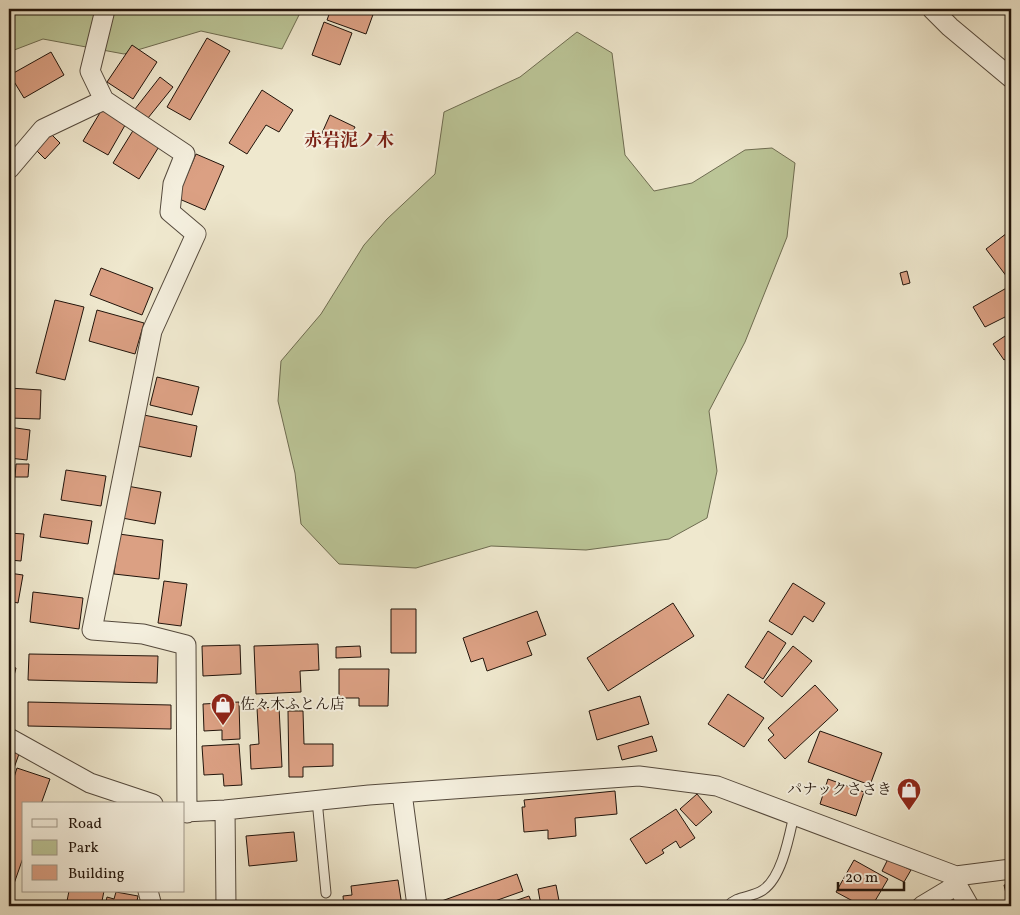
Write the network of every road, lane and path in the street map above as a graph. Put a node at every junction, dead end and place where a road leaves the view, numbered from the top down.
1 (932, 9) edge
2 (104, 14) dead end
3 (1011, 78) edge
4 (104, 100) junction
5 (9, 168) edge
6 (9, 738) edge
7 (402, 793) junction
8 (317, 800) junction
9 (135, 801) edge
10 (225, 810) junction
11 (185, 812) edge
12 (794, 815) junction
13 (1011, 868) edge
14 (956, 881) junction
15 (148, 892) edge
16 (326, 893) dead end
17 (152, 906) edge
18 (226, 906) edge
19 (417, 906) edge
20 (728, 906) edge
21 (922, 906) edge
22 (969, 906) edge

1 - 3 street
2 - 4 street
4 - 5 street
4 - 11 street
6 - 9 street
7 - 8 street
7 - 12 street
7 - 19 street
8 - 10 street
8 - 16 lane
10 - 11 street
10 - 18 street
12 - 14 street
12 - 20 lane
13 - 14 street
14 - 21 street
14 - 22 street
15 - 17 street

